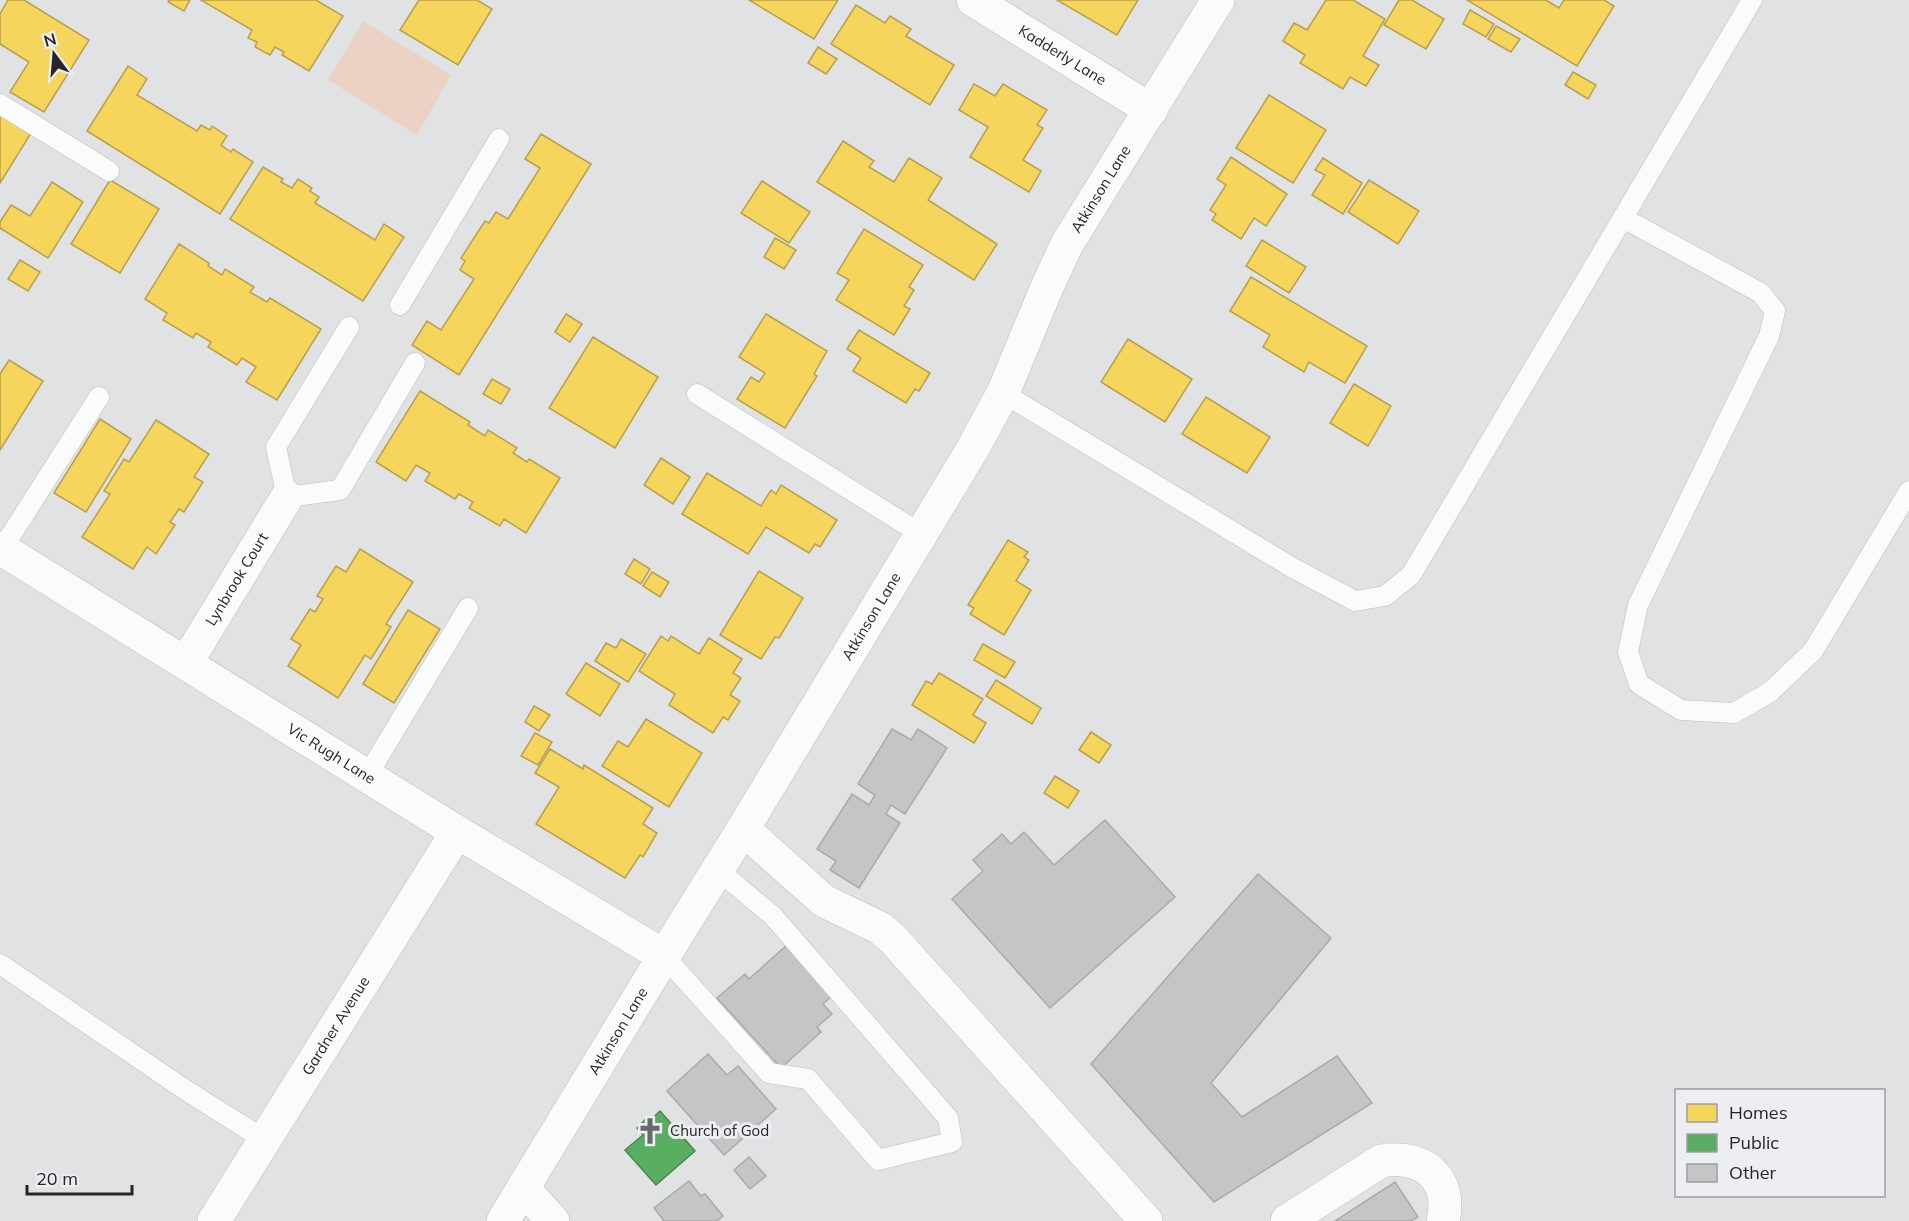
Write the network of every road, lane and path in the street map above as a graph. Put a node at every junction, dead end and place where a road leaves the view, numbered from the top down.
1 (973, 0) edge
2 (1218, 0) edge
3 (1752, 0) edge
4 (0, 104) edge
5 (1150, 110) junction
6 (499, 139) dead end
7 (109, 171) dead end
8 (1623, 218) junction
9 (400, 305) dead end
10 (349, 327) dead end
11 (415, 363) dead end
12 (1003, 393) junction
13 (697, 394) dead end
14 (99, 397) dead end
15 (1909, 491) edge
16 (287, 497) junction
17 (921, 534) junction
18 (1, 548) edge
19 (468, 608) dead end
20 (186, 663) junction
21 (367, 776) junction
22 (743, 830) junction
23 (457, 832) junction
24 (718, 870) junction
25 (664, 956) junction
26 (0, 964) edge
27 (265, 1140) junction
28 (523, 1188) junction
29 (214, 1221) edge
30 (503, 1221) edge
31 (553, 1221) edge
32 (1146, 1221) edge
33 (1287, 1221) edge
34 (1443, 1221) edge

1 - 5 street, Kadderly Lane
2 - 5 street, Atkinson Lane
3 - 8 lane
4 - 7 lane
5 - 12 street, Atkinson Lane
6 - 9 lane
8 - 12 lane
8 - 15 lane
10 - 16 lane
11 - 16 lane
12 - 17 street, Atkinson Lane
13 - 17 lane
14 - 18 lane
16 - 20 street, Lynbrook Court
17 - 22 street, Atkinson Lane
18 - 20 street, Vic Rugh Lane
19 - 21 lane
20 - 21 street, Vic Rugh Lane
21 - 23 street, Vic Rugh Lane
22 - 24 street, Atkinson Lane
22 - 32 street
23 - 25 street, Vic Rugh Lane
23 - 27 street, Gardner Avenue
24 - 25 street, Atkinson Lane
24 - 25 lane
25 - 28 street, Atkinson Lane
26 - 27 lane
27 - 29 street, Gardner Avenue
28 - 30 street, Atkinson Lane
28 - 31 street
33 - 34 street

